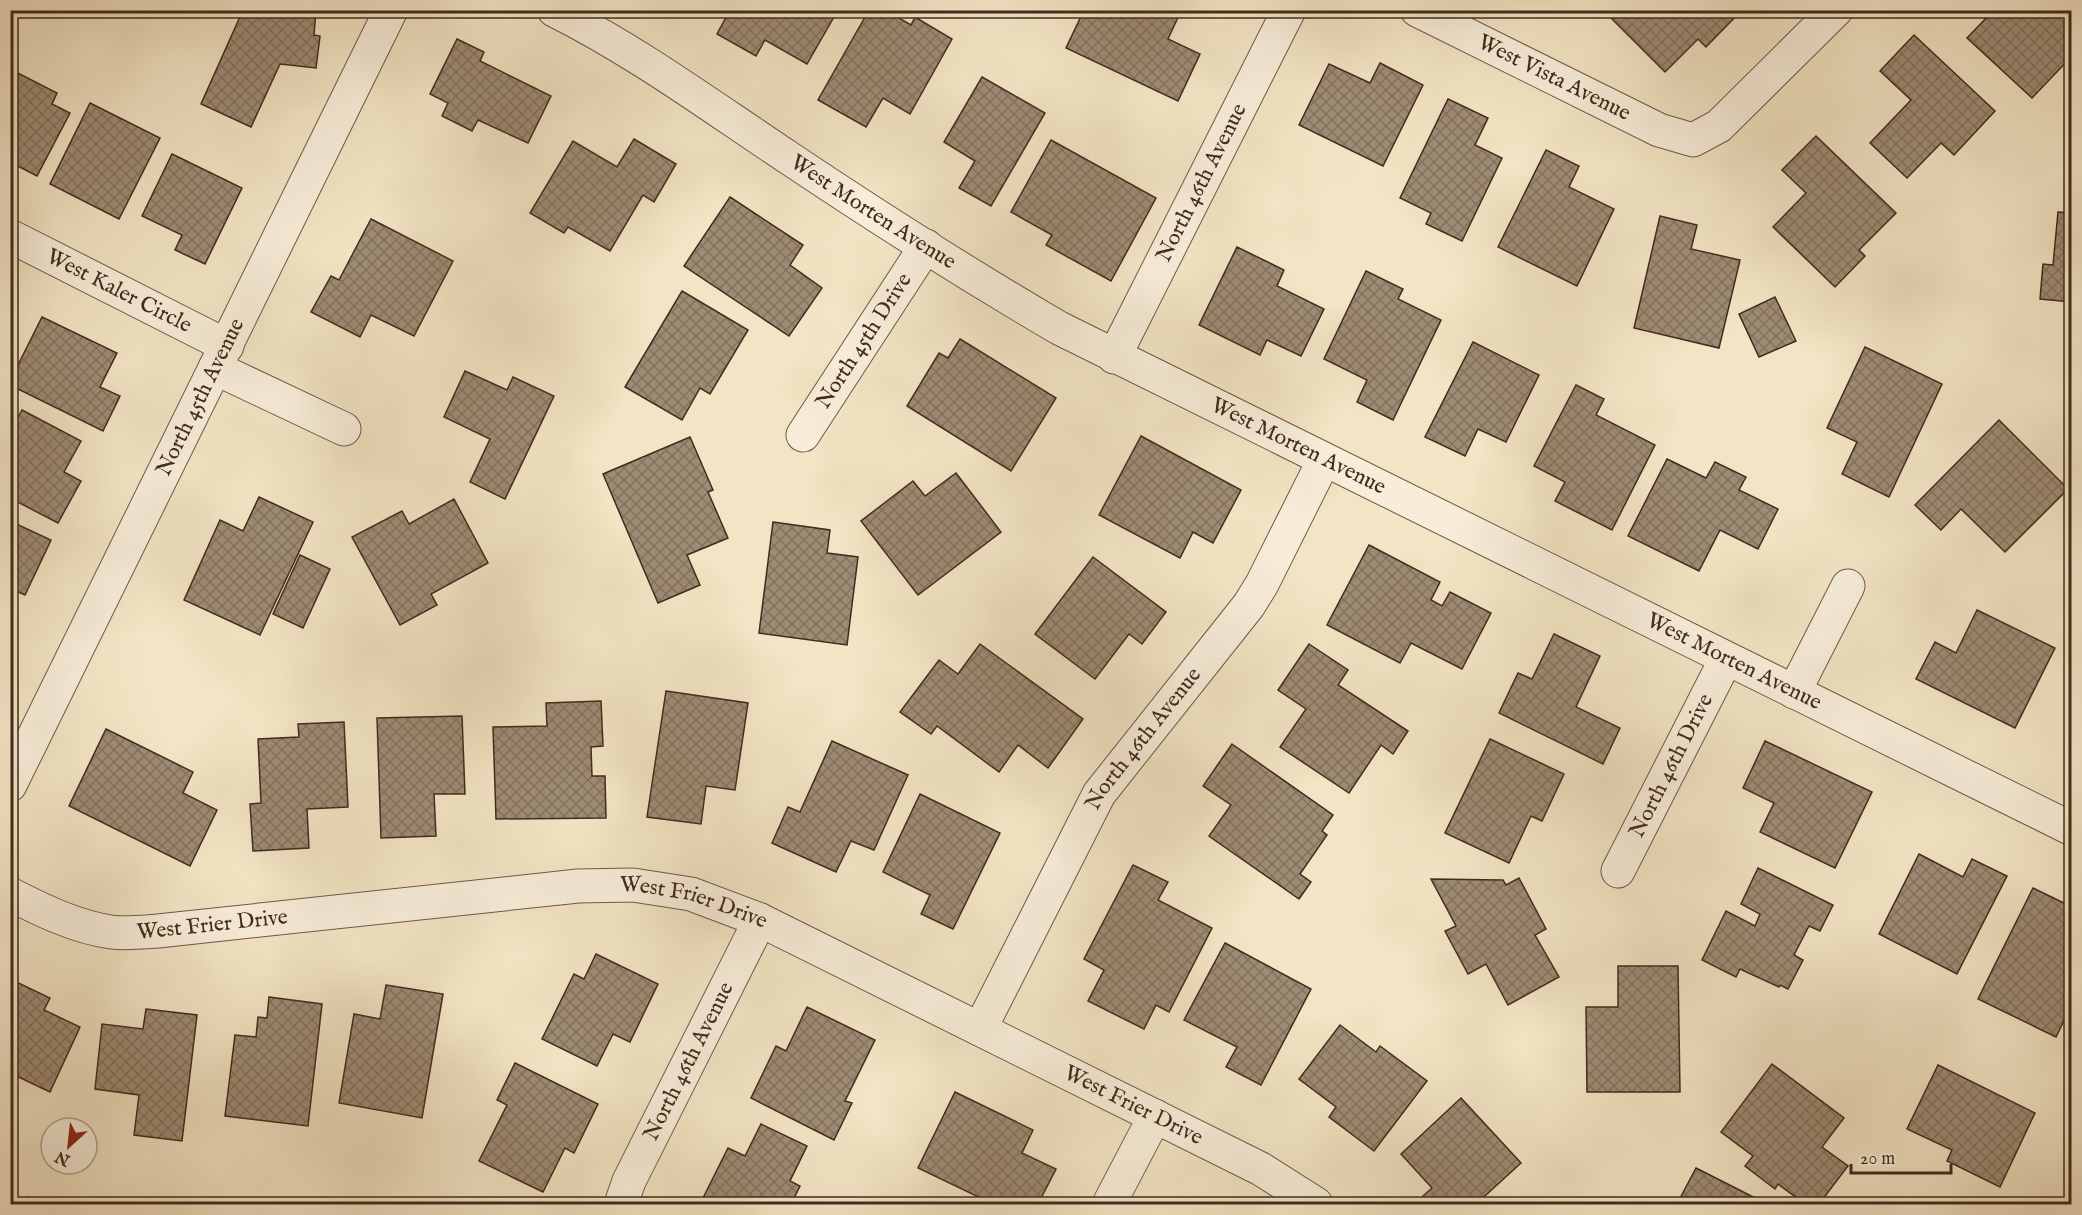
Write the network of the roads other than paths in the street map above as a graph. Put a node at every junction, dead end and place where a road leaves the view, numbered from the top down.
1 (391, 10) edge
2 (554, 10) edge
3 (1289, 10) edge
4 (1417, 10) edge
5 (1836, 10) edge
6 (10, 236) edge
7 (926, 246) junction
8 (221, 357) junction
9 (1114, 357) junction
10 (344, 429) dead end
11 (802, 435) dead end
12 (1324, 460) junction
13 (1848, 586) dead end
14 (1726, 659) junction
15 (1794, 692) junction
16 (10, 785) edge
17 (2072, 829) edge
18 (1618, 871) dead end
19 (10, 894) edge
20 (760, 920) junction
21 (980, 1029) junction
22 (1155, 1116) junction
23 (621, 1204) edge
24 (1109, 1204) edge
25 (1316, 1204) edge

1 - 8 street, North 45th Avenue
2 - 7 street, West Morten Avenue
3 - 9 street, North 46th Avenue
4 - 5 street, West Vista Avenue
6 - 8 street, West Kaler Circle
7 - 9 street, West Morten Avenue
7 - 11 street, North 45th Drive
8 - 10 street, West Kaler Circle
8 - 16 street, North 45th Avenue
9 - 12 street, West Morten Avenue
12 - 14 street, West Morten Avenue
12 - 21 street, North 46th Avenue
13 - 15 street
14 - 15 street, West Morten Avenue
14 - 18 street, North 46th Drive
15 - 17 street, West Morten Avenue
19 - 20 street, West Frier Drive
20 - 21 street, West Frier Drive
20 - 23 street, North 46th Avenue
21 - 22 street, West Frier Drive
22 - 24 street
22 - 25 street, West Frier Drive

